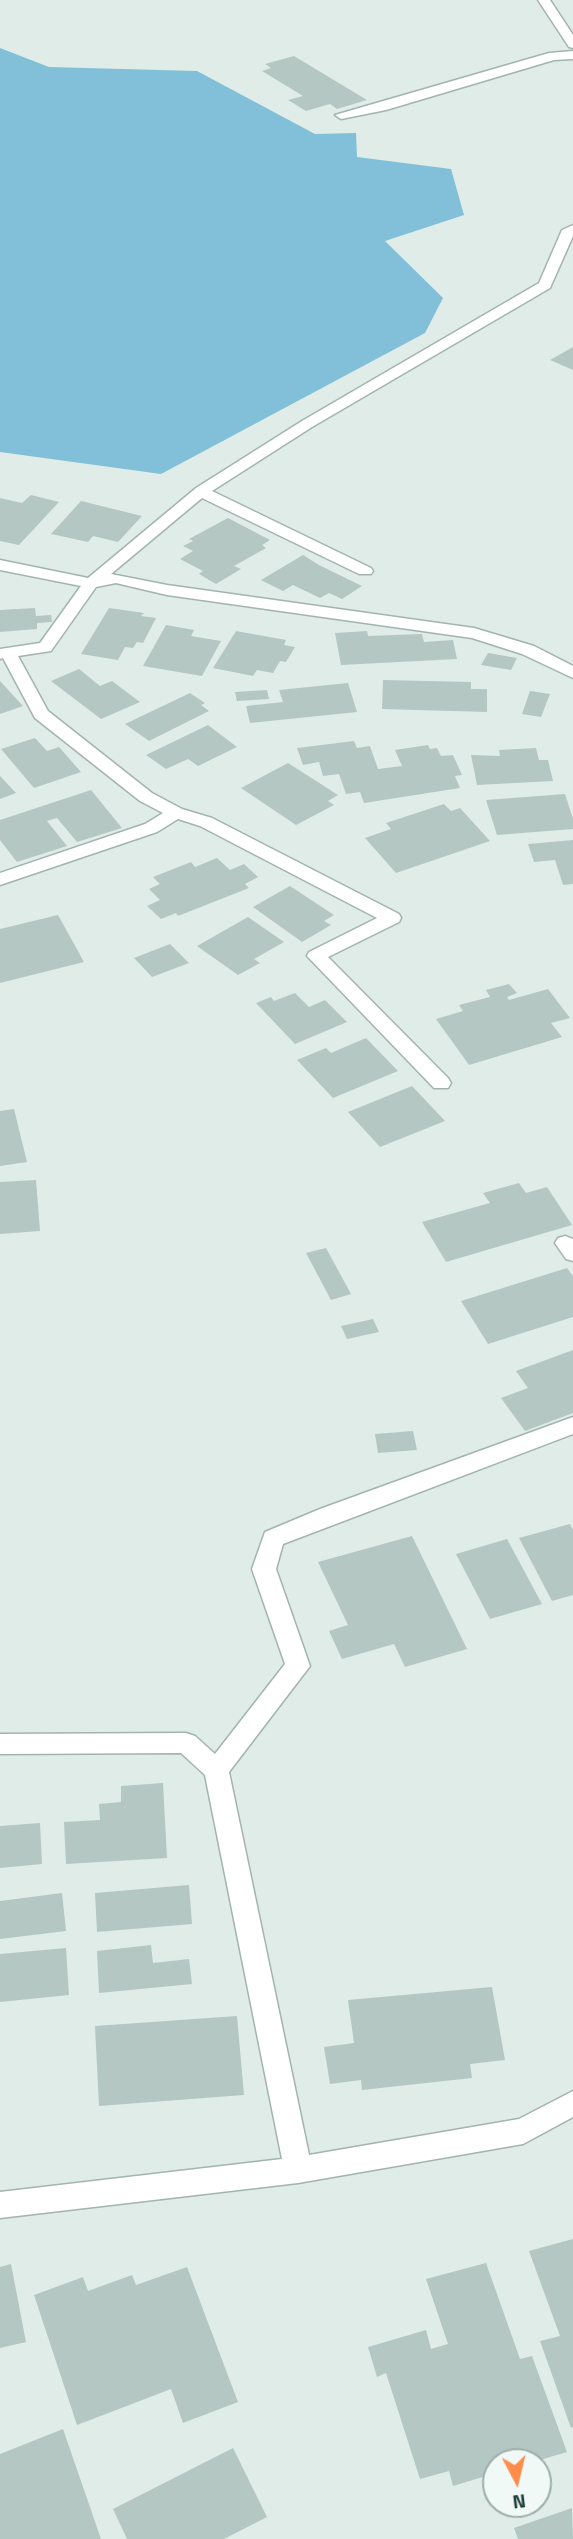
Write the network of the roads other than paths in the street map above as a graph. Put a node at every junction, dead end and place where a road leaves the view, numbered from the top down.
1 (544, 0) edge
2 (573, 44) edge
3 (573, 55) edge
4 (341, 115) dead end
5 (573, 229) edge
6 (201, 491) junction
7 (0, 565) edge
8 (365, 571) dead end
9 (91, 583) junction
10 (4, 654) edge
11 (573, 673) edge
12 (176, 813) junction
13 (0, 879) edge
14 (441, 1083) dead end
15 (573, 1425) edge
16 (0, 1744) edge
17 (216, 1770) junction
18 (573, 2103) edge
19 (298, 2169) junction
20 (0, 2205) edge

1 - 2 street
3 - 4 street
5 - 6 street
6 - 8 street
6 - 9 street
7 - 9 street
9 - 10 street
9 - 11 street
10 - 12 street
12 - 13 street
12 - 14 street
15 - 17 street
16 - 17 street
17 - 19 street
18 - 19 street
19 - 20 street

